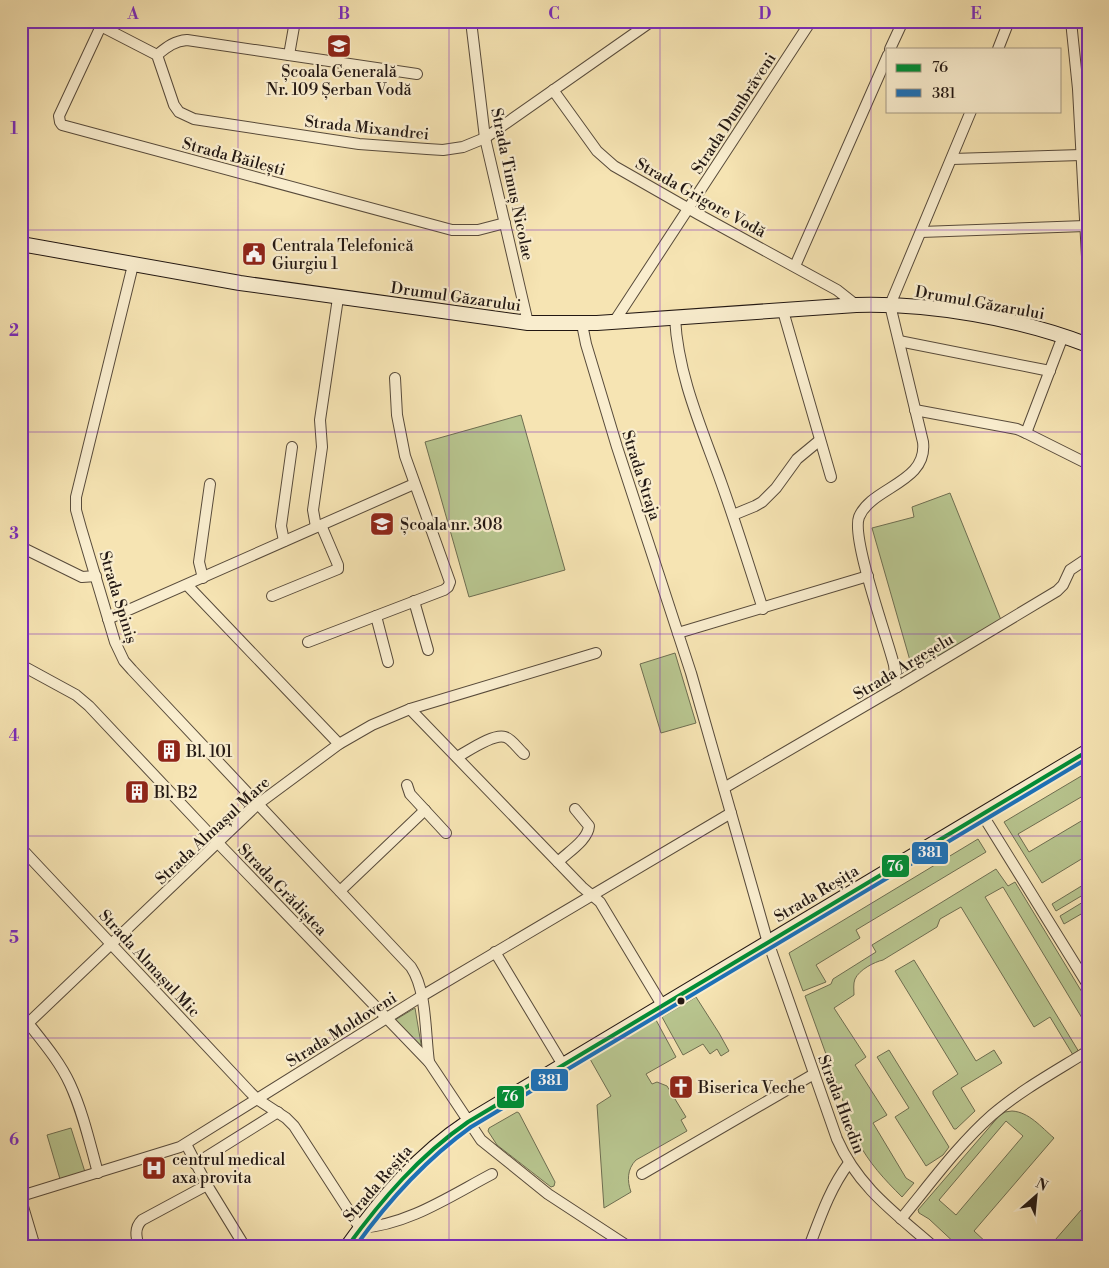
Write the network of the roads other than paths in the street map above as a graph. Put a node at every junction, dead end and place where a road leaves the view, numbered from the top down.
1 (295, 21) edge
2 (652, 21) edge
3 (811, 21) edge
4 (903, 21) edge
5 (1009, 21) edge
6 (1071, 21) edge
7 (474, 22) edge
8 (96, 24) edge
9 (890, 48) edge
10 (998, 48) edge
11 (157, 55) junction
12 (289, 55) junction
13 (886, 60) edge
14 (417, 74) dead end
15 (553, 90) junction
16 (972, 112) edge
17 (485, 138) junction
18 (1081, 155) junction
19 (952, 159) junction
20 (688, 209) junction
21 (505, 223) junction
22 (1085, 226) junction
23 (921, 232) junction
24 (21, 244) edge
25 (133, 265) junction
26 (795, 266) junction
27 (1088, 275) edge
28 (338, 298) junction
29 (890, 305) junction
30 (856, 306) junction
31 (783, 311) junction
32 (676, 318) junction
33 (614, 322) junction
34 (528, 323) junction
35 (582, 324) junction
36 (1063, 336) junction
37 (898, 342) junction
38 (1088, 345) edge
39 (1050, 371) junction
40 (395, 378) dead end
41 (915, 410) junction
42 (1026, 432) junction
43 (820, 440) junction
44 (292, 447) dead end
45 (1088, 464) edge
46 (831, 478) dead end
47 (210, 484) dead end
48 (414, 484) junction
49 (733, 515) junction
50 (318, 526) junction
51 (284, 541) junction
52 (21, 547) edge
53 (1088, 558) edge
54 (96, 576) junction
55 (868, 576) junction
56 (203, 578) junction
57 (187, 585) junction
58 (272, 596) dead end
59 (414, 602) junction
60 (763, 609) junction
61 (376, 616) junction
62 (108, 618) junction
63 (678, 633) junction
64 (308, 642) dead end
65 (428, 650) dead end
66 (596, 653) dead end
67 (388, 662) dead end
68 (21, 665) edge
69 (896, 687) junction
70 (410, 709) junction
71 (339, 744) junction
72 (1088, 751) edge
73 (524, 754) dead end
74 (456, 758) junction
75 (407, 785) dead end
76 (724, 788) junction
77 (258, 804) junction
78 (575, 809) dead end
79 (424, 810) junction
80 (731, 814) junction
81 (982, 814) junction
82 (446, 833) dead end
83 (218, 843) junction
84 (21, 848) edge
85 (558, 862) junction
86 (340, 891) junction
87 (592, 895) junction
88 (768, 942) junction
89 (113, 944) junction
90 (495, 952) junction
91 (1088, 985) edge
92 (422, 996) junction
93 (662, 1005) junction
94 (387, 1018) junction
95 (25, 1026) edge
96 (1088, 1051) edge
97 (429, 1062) junction
98 (563, 1065) junction
99 (814, 1074) junction
100 (257, 1098) junction
101 (278, 1112) junction
102 (468, 1122) junction
103 (186, 1144) junction
104 (849, 1163) junction
105 (195, 1164) junction
106 (98, 1173) junction
107 (492, 1174) dead end
108 (642, 1174) dead end
109 (207, 1185) junction
110 (21, 1196) edge
111 (21, 1200) edge
112 (901, 1219) junction
113 (360, 1228) junction
114 (35, 1247) edge
115 (139, 1247) edge
116 (245, 1247) edge
117 (347, 1247) edge
118 (629, 1247) edge
119 (809, 1247) edge
120 (934, 1247) edge

1 - 12 street
2 - 15 street, Strada Mixandrei
3 - 20 street, Strada Dumbrăveni
4 - 9 street
5 - 10 street
6 - 18 street
7 - 17 street, Strada Timuș Nicolae
8 - 11 street
8 - 21 street, Strada Băilești
11 - 12 street
11 - 17 street, Strada Mixandrei
12 - 14 street
13 - 26 street
15 - 17 street, Strada Mixandrei
15 - 20 street, Strada Grigore Vodă
16 - 19 street
17 - 21 street, Strada Timuș Nicolae
18 - 19 street
18 - 22 street
19 - 23 street
20 - 26 street, Strada Grigore Vodă
20 - 33 street, Strada Dumbrăveni
21 - 34 street, Strada Timuș Nicolae
22 - 23 street
22 - 27 street
23 - 29 street
24 - 25 street, Drumul Găzarului
25 - 28 street, Drumul Găzarului
25 - 54 street, Strada Spiniș
26 - 30 street, Strada Grigore Vodă
28 - 34 street, Drumul Găzarului
28 - 50 street
29 - 30 street, Drumul Găzarului
29 - 36 street, Drumul Găzarului
29 - 37 street, Drumul Găzarului
30 - 31 street, Drumul Găzarului
31 - 32 street, Drumul Găzarului
31 - 43 street
32 - 33 street, Drumul Găzarului
32 - 49 street
33 - 35 street, Drumul Găzarului
34 - 35 street, Drumul Găzarului
35 - 63 street, Strada Straja
36 - 38 street, Drumul Găzarului
36 - 39 street, Drumul Găzarului
37 - 39 street
37 - 41 street, Drumul Găzarului
39 - 42 street, Drumul Găzarului
40 - 48 street
41 - 42 street
41 - 55 street, Drumul Găzarului
42 - 45 street
43 - 46 street
43 - 49 street
44 - 51 street
47 - 56 street
48 - 50 street
48 - 59 street
49 - 60 street
50 - 51 street
50 - 58 street
51 - 56 street
52 - 54 street
53 - 69 street, Strada Argeșelu
54 - 62 street, Strada Spiniș
55 - 60 street
55 - 69 street
56 - 57 street
57 - 62 street
57 - 71 street
59 - 61 street
59 - 65 street
60 - 63 street
61 - 64 street
61 - 67 street
62 - 77 street, Strada Spiniș
63 - 76 street, Strada Straja
66 - 70 street, Strada Almașul Mare
68 - 83 street, Strada Grădiștea
69 - 76 street, Strada Argeșelu
70 - 71 street, Strada Almașul Mare
70 - 74 street
71 - 77 street, Strada Almașul Mare
72 - 81 street, Strada Reșița
73 - 74 street
74 - 85 street
75 - 79 street
76 - 80 street, Strada Straja
77 - 83 street, Strada Almașul Mare
77 - 86 street, Strada Spiniș
78 - 85 street
79 - 82 street
79 - 86 street
80 - 87 street, Strada Moldoveni
80 - 88 street, Strada Straja
81 - 88 street, Strada Reșița
81 - 91 street
83 - 89 street, Strada Almașul Mare
83 - 94 street, Strada Grădiștea
84 - 89 street, Strada Almașul Mic
85 - 87 street
86 - 92 street, Strada Spiniș
87 - 90 street, Strada Moldoveni
87 - 93 street
88 - 93 street, Strada Reșița
88 - 99 street, Strada Huedin
89 - 95 street, Strada Almașul Mare
89 - 100 street, Strada Almașul Mic
90 - 92 street, Strada Moldoveni
90 - 98 street
92 - 94 street, Strada Moldoveni
92 - 97 street, Strada Grădiștea
93 - 98 street, Strada Reșița
94 - 97 street, Strada Grădiștea
94 - 100 street, Strada Moldoveni
95 - 106 street
96 - 112 street
97 - 102 street, Strada Grădiștea
98 - 102 street, Strada Reșița
99 - 104 street, Strada Huedin
99 - 108 street
100 - 101 street, Strada Almașul Mic
100 - 103 street, Strada Moldoveni
101 - 105 street
101 - 113 street, Strada Almașul Mic
102 - 113 street, Strada Reșița
102 - 118 street, Strada Grădiștea
103 - 105 street
103 - 106 street, Strada Moldoveni
104 - 112 street, Strada Huedin
104 - 119 street
105 - 109 street
106 - 110 street, Strada Moldoveni
107 - 113 street
109 - 115 street
109 - 116 street
111 - 114 street
112 - 120 street, Strada Huedin
113 - 117 street, Strada Reșița

